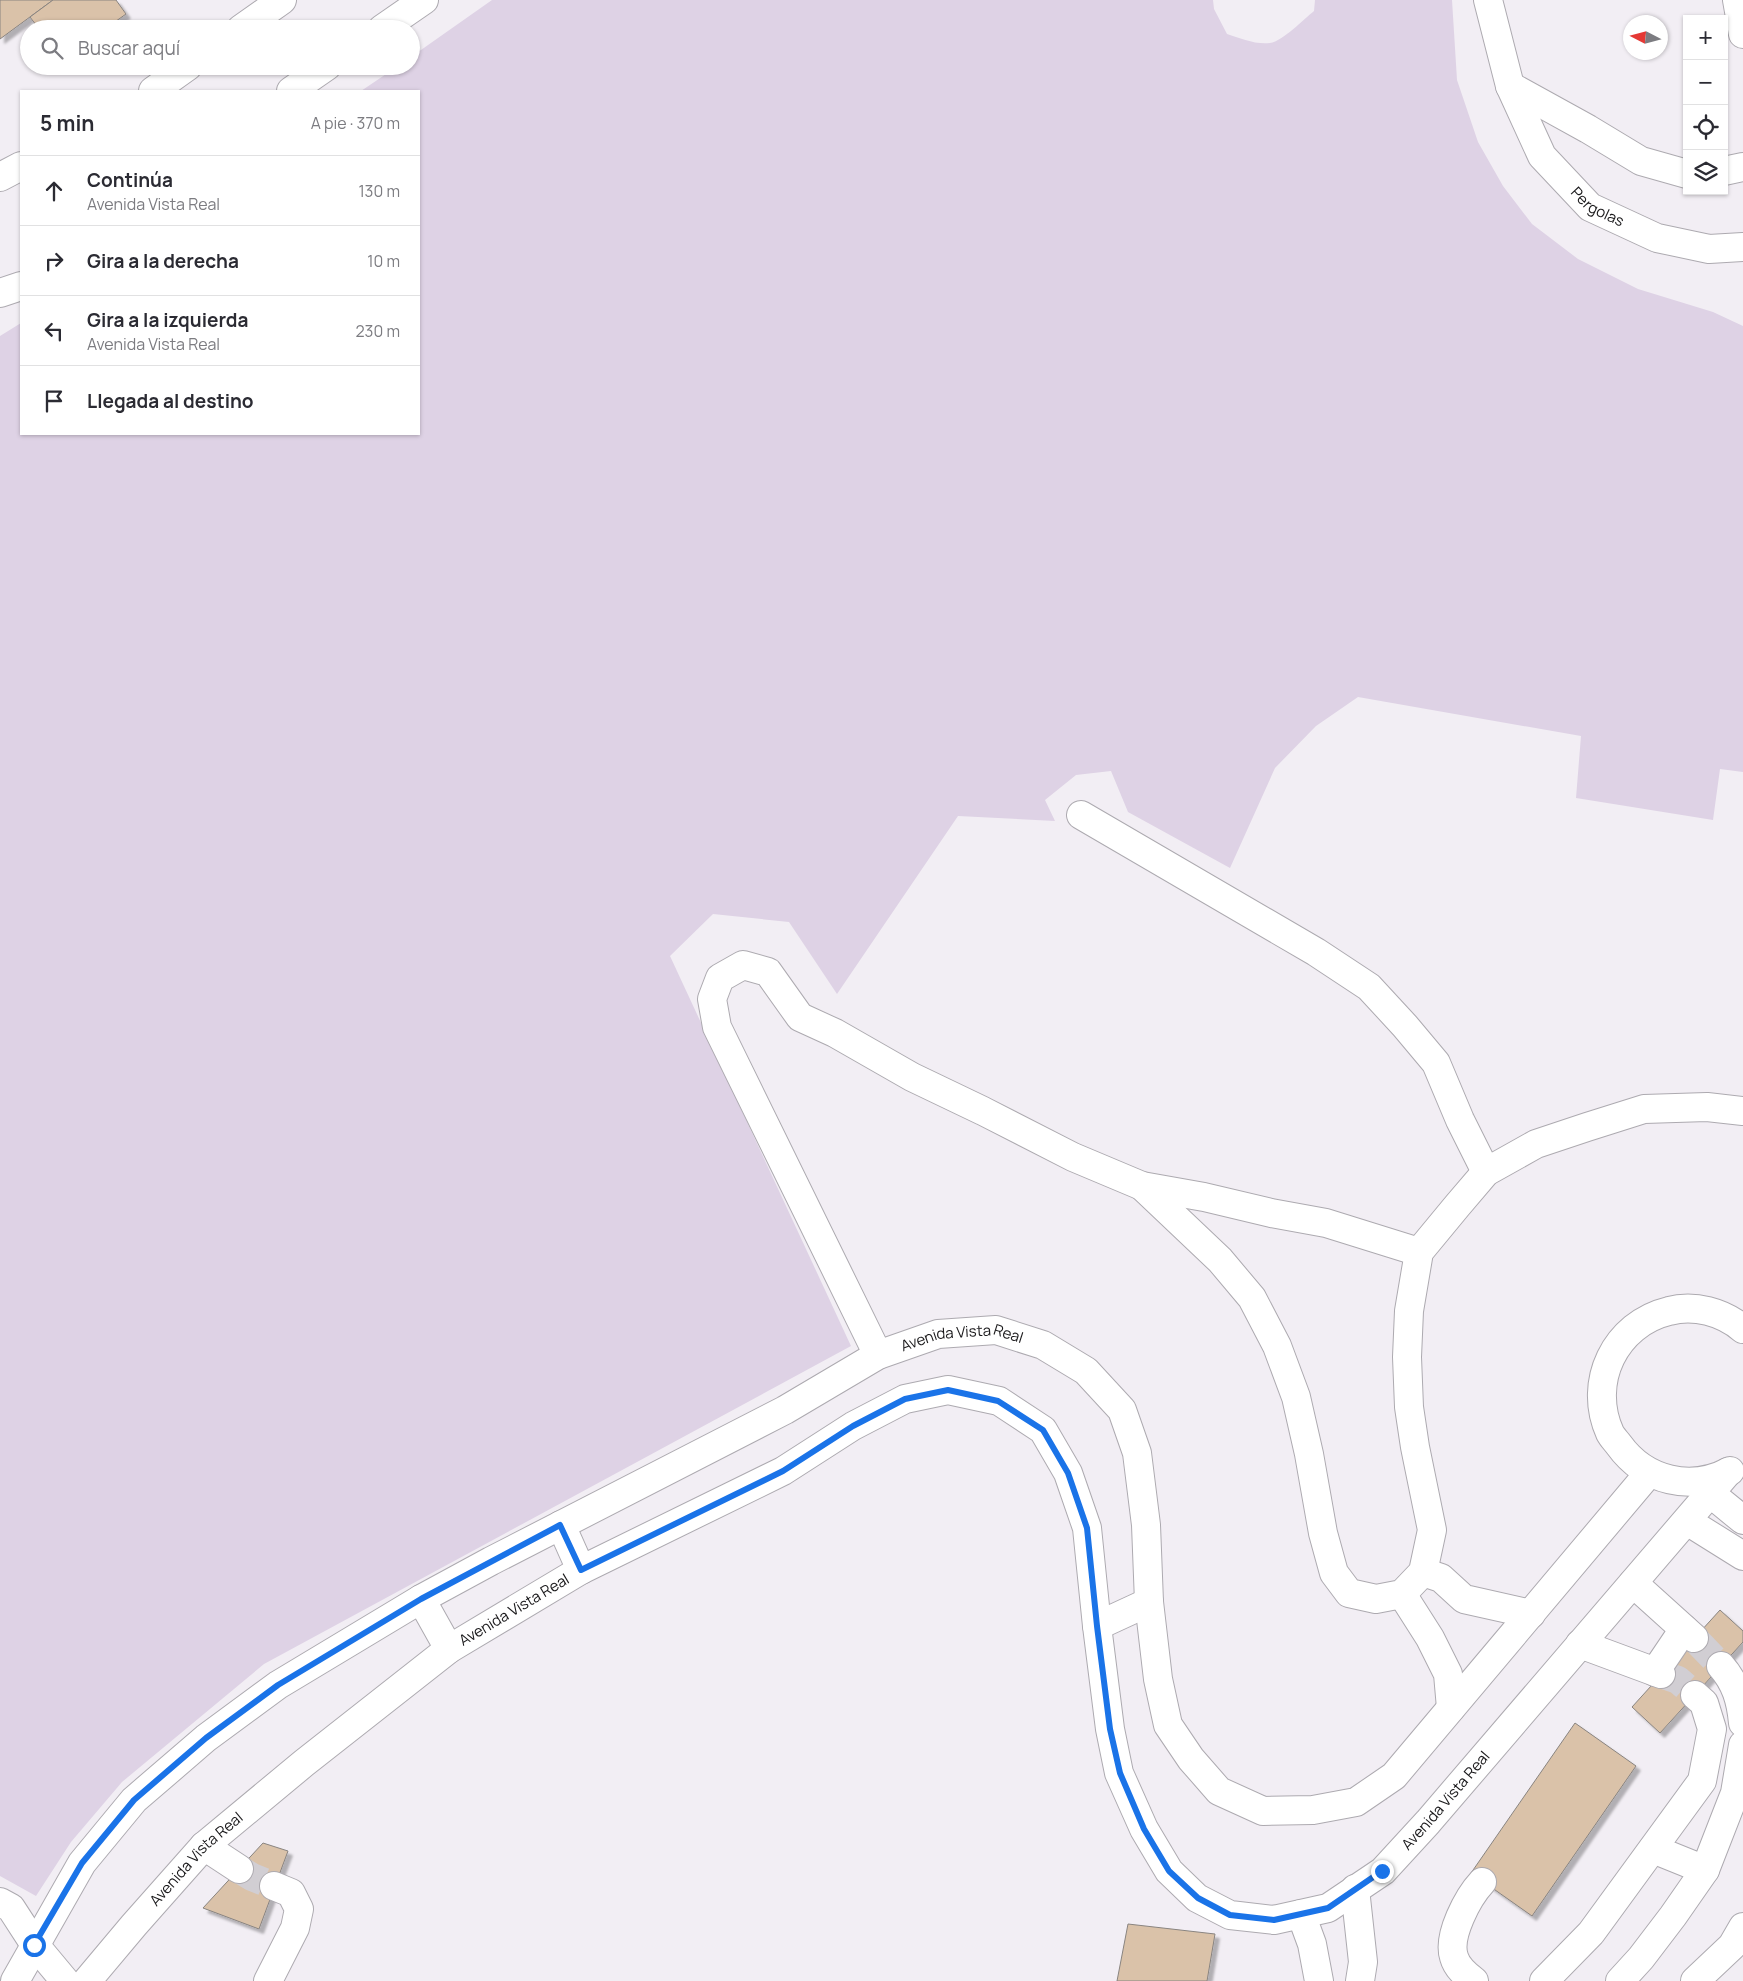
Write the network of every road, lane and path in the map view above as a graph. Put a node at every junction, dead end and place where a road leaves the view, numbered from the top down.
1 (282, 0) edge
2 (424, 0) edge
3 (1488, 0) edge
4 (1737, 0) edge
5 (254, 20) edge
6 (395, 20) edge
7 (1743, 34) edge
8 (175, 75) edge
9 (314, 75) edge
10 (1510, 86) junction
11 (154, 90) edge
12 (292, 90) edge
13 (20, 167) edge
14 (1743, 167) edge
15 (1728, 170) edge
16 (1683, 173) edge
17 (0, 178) edge
18 (1743, 247) edge
19 (20, 286) edge
20 (0, 293) edge
21 (1080, 815) dead end
22 (1743, 1112) edge
23 (1486, 1172) junction
24 (1142, 1186) junction
25 (1419, 1252) junction
26 (1743, 1329) edge
27 (878, 1354) junction
28 (1736, 1466) edge
29 (1649, 1473) junction
30 (1710, 1493) junction
31 (1743, 1520) edge
32 (1687, 1521) junction
33 (560, 1525) junction
34 (1743, 1556) edge
35 (581, 1570) junction
36 (1423, 1572) junction
37 (1633, 1583) junction
38 (1402, 1594) junction
39 (421, 1599) junction
40 (1149, 1602) junction
41 (1531, 1614) junction
42 (1097, 1626) junction
43 (1580, 1644) junction
44 (449, 1650) junction
45 (1721, 1666) tunnel mouth
46 (1695, 1695) tunnel mouth
47 (1451, 1708) junction
48 (1743, 1723) edge
49 (1743, 1745) edge
50 (1702, 1781) junction
51 (1735, 1793) junction
52 (204, 1846) junction
53 (1653, 1849) junction
54 (239, 1869) tunnel mouth
55 (1704, 1870) junction
56 (1482, 1882) dead end
57 (1355, 1889) junction
58 (282, 1890) tunnel mouth
59 (0, 1902) edge
60 (1301, 1914) junction
61 (1743, 1927) edge
62 (34, 1945) junction
63 (1361, 1972) edge
64 (1317, 1974) edge
65 (15, 1981) edge
66 (65, 1981) edge
67 (87, 1981) edge
68 (268, 1981) edge
69 (1474, 1981) edge
70 (1544, 1981) edge
71 (1620, 1981) edge
72 (1695, 1981) edge

1 - 5 street
2 - 6 street
3 - 10 street, Pergolas
4 - 7 street
8 - 11 street
9 - 12 street
10 - 16 street
10 - 18 street, Pergolas
13 - 17 street
14 - 15 street
19 - 20 street
21 - 23 street
22 - 23 street
23 - 25 street
24 - 25 street
24 - 27 street
24 - 38 street
25 - 36 street
26 - 29 street
27 - 33 street, Avenida Vista Real
27 - 40 street, Avenida Vista Real
28 - 29 street
28 - 30 street, Avenida Vista Real
29 - 41 street, Avenida Vista Real
30 - 31 street
30 - 32 street, Avenida Vista Real
32 - 34 street
32 - 37 street, Avenida Vista Real
33 - 35 street
33 - 39 street, Avenida Vista Real
35 - 42 street, Avenida Vista Real
35 - 44 street, Avenida Vista Real
36 - 38 street
36 - 41 street
37 - 43 street, Avenida Vista Real
37 - 43 street
38 - 47 street
39 - 44 street
39 - 62 street, Avenida Vista Real
40 - 42 street
40 - 47 street, Avenida Vista Real
41 - 47 street, Avenida Vista Real
42 - 60 street, Avenida Vista Real
43 - 57 street, Avenida Vista Real
44 - 52 street, Avenida Vista Real
45 - 48 street
46 - 50 street
49 - 51 street
50 - 51 street
50 - 53 street
51 - 55 street
52 - 54 street
52 - 67 street, Avenida Vista Real
53 - 55 street
53 - 70 street
55 - 71 street
56 - 69 street
57 - 60 street, Avenida Vista Real
57 - 63 street
58 - 68 street
59 - 62 street
60 - 64 street
61 - 72 street
62 - 65 street, Avenida Vista Real
62 - 66 street
63 - 64 street

